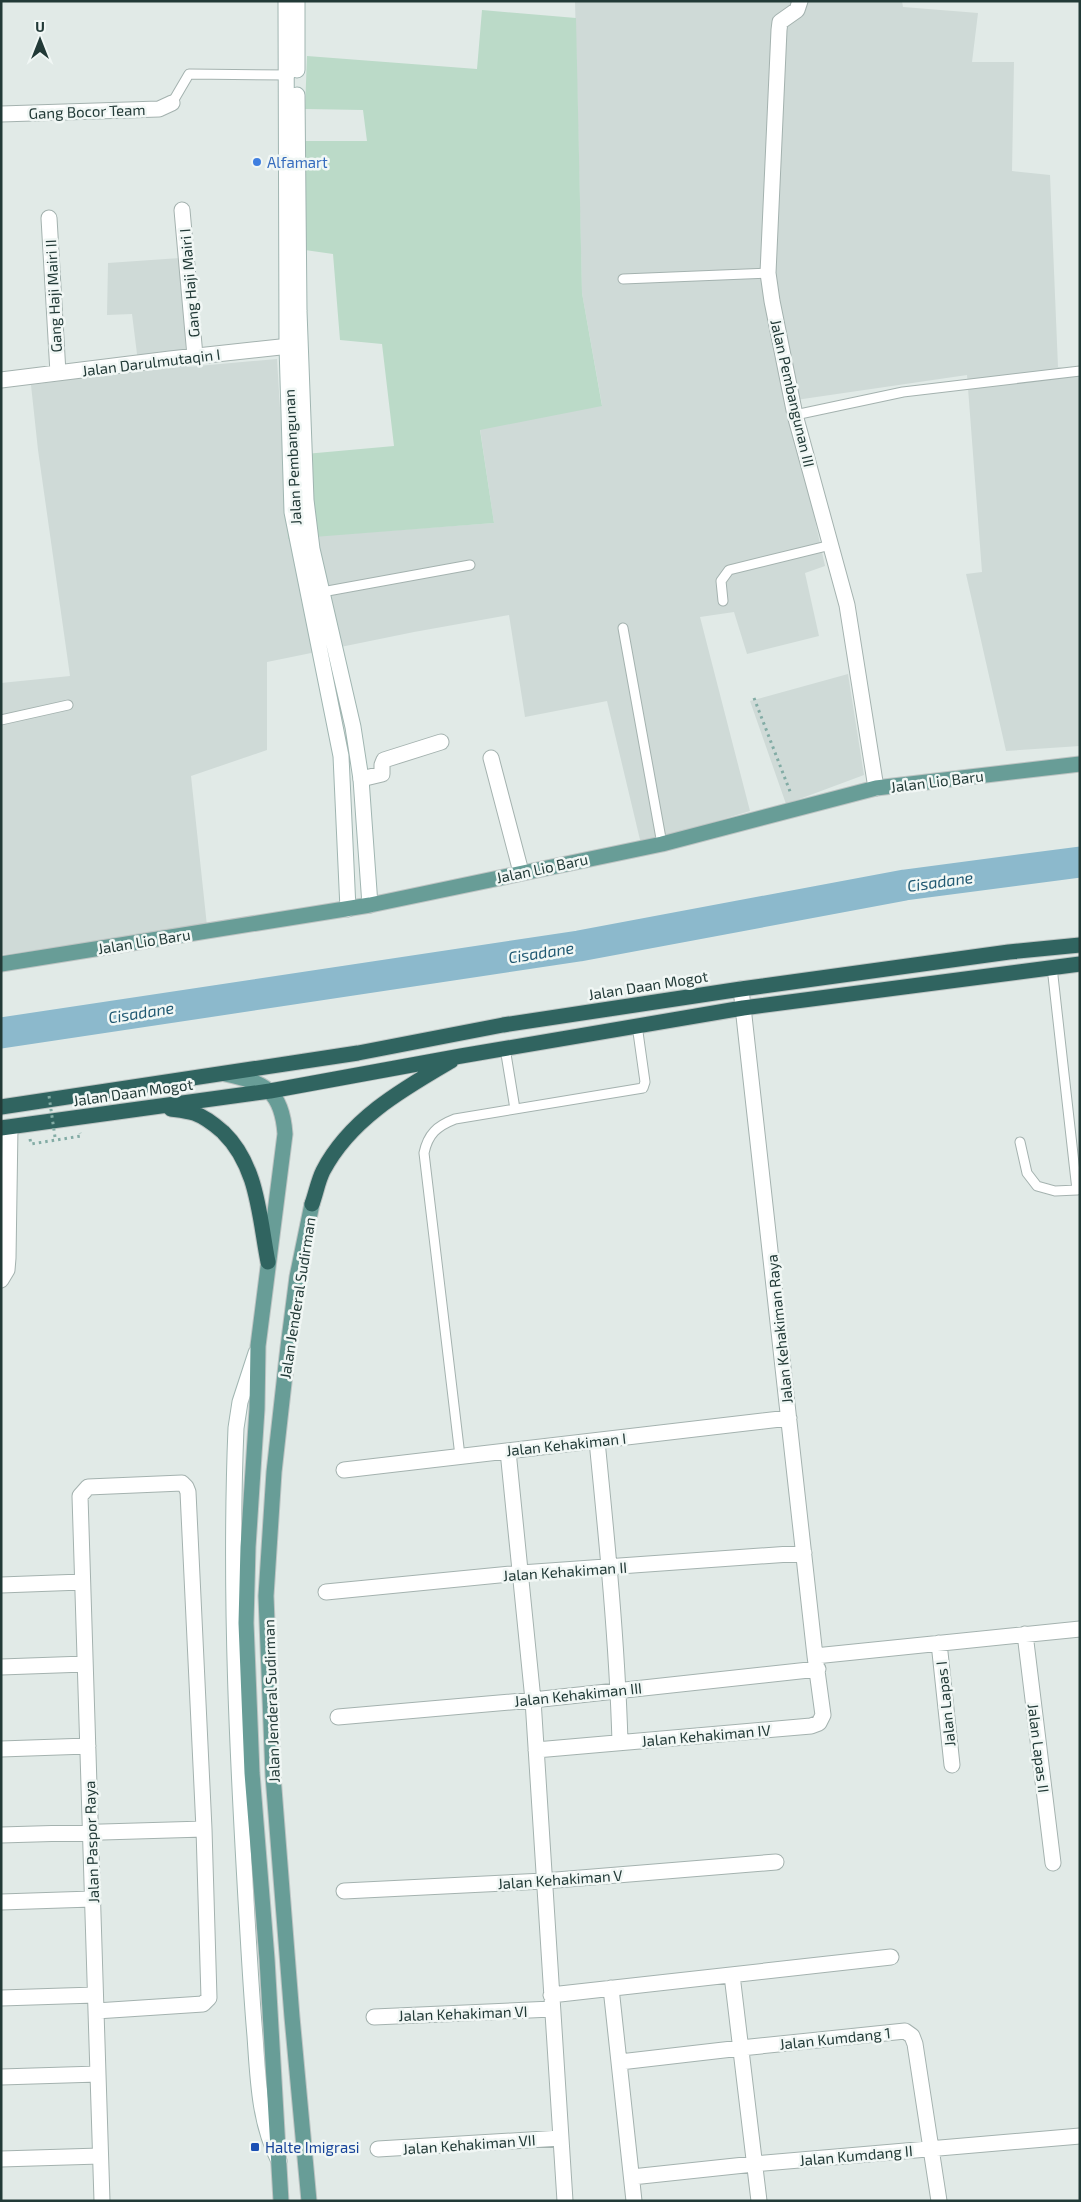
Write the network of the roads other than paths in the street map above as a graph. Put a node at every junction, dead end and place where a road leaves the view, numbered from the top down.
1 (286, 1) edge
2 (297, 1) edge
3 (800, 1) edge
4 (292, 75) junction
5 (172, 103) joint
6 (1, 114) edge
7 (182, 210) dead end
8 (49, 218) dead end
9 (768, 273) junction
10 (623, 279) dead end
11 (294, 346) junction
12 (195, 356) junction
13 (1080, 370) edge
14 (58, 373) junction
15 (1, 380) edge
16 (795, 415) junction
17 (831, 545) junction
18 (470, 565) dead end
19 (322, 592) junction
20 (723, 601) dead end
21 (623, 628) dead end
22 (68, 705) dead end
23 (1, 720) edge
24 (441, 742) dead end
25 (491, 758) dead end
26 (1080, 764) edge
27 (361, 779) junction
28 (876, 788) junction
29 (662, 844) junction
30 (521, 872) junction
31 (370, 905) junction
32 (348, 908) junction
33 (1080, 945) edge
34 (1, 964) edge
35 (1080, 964) edge
36 (1052, 967) junction
37 (741, 989) junction
38 (743, 1008) junction
39 (637, 1025) junction
40 (505, 1048) junction
41 (461, 1056) junction
42 (224, 1074) junction
43 (270, 1090) junction
44 (158, 1106) junction
45 (1, 1107) edge
46 (515, 1109) junction
47 (6, 1128) edge
48 (1020, 1142) dead end
49 (1078, 1190) edge
50 (312, 1204) joint
51 (268, 1262) junction
52 (1, 1280) edge
53 (789, 1418) junction
54 (597, 1441) junction
55 (508, 1451) junction
56 (460, 1456) junction
57 (344, 1470) dead end
58 (804, 1553) junction
59 (609, 1568) junction
60 (521, 1573) junction
61 (82, 1582) junction
62 (1, 1585) edge
63 (326, 1592) dead end
64 (1080, 1629) edge
65 (1025, 1634) junction
66 (939, 1643) junction
67 (816, 1662) junction
68 (85, 1664) junction
69 (1, 1667) edge
70 (619, 1689) junction
71 (533, 1700) junction
72 (338, 1718) dead end
73 (620, 1742) junction
74 (88, 1746) junction
75 (1, 1749) edge
76 (536, 1750) junction
77 (952, 1764) dead end
78 (204, 1828) junction
79 (90, 1832) junction
80 (1, 1835) edge
81 (776, 1862) dead end
82 (1053, 1863) dead end
83 (544, 1881) junction
84 (344, 1891) dead end
85 (92, 1899) junction
86 (1, 1902) edge
87 (891, 1957) dead end
88 (732, 1975) junction
89 (610, 1988) junction
90 (1, 1998) edge
91 (551, 2002) junction
92 (96, 2003) junction
93 (374, 2017) dead end
94 (741, 2048) junction
95 (620, 2062) junction
96 (98, 2074) junction
97 (1, 2077) edge
98 (1080, 2136) edge
99 (561, 2138) junction
100 (378, 2149) dead end
101 (932, 2149) junction
102 (100, 2156) junction
103 (1, 2159) edge
104 (754, 2164) junction
105 (632, 2177) junction
106 (102, 2201) edge
107 (281, 2201) edge
108 (309, 2201) edge
109 (566, 2201) edge
110 (634, 2201) edge
111 (759, 2201) edge
112 (939, 2201) edge

1 - 4 street, Jalan Pembangunan
2 - 4 street, Jalan Pembangunan
3 - 9 street, Jalan Pembangunan III
4 - 5 lane
4 - 11 street, Jalan Pembangunan
5 - 6 street, Gang Bocor Team
7 - 12 street, Gang Haji Mairi I
8 - 14 street, Gang Haji Mairi II
9 - 10 lane
9 - 16 street, Jalan Pembangunan III
11 - 12 street, Jalan Darulmutaqin I
11 - 19 street, Jalan Pembangunan
11 - 32 street, Jalan Pembangunan
12 - 14 street, Jalan Darulmutaqin I
13 - 16 lane
14 - 15 street, Jalan Darulmutaqin I
16 - 17 street, Jalan Pembangunan III
17 - 20 lane
17 - 28 street, Jalan Pembangunan III
18 - 19 lane
19 - 27 street, Jalan Pembangunan
21 - 29 lane
22 - 23 lane
24 - 27 street
25 - 30 street
26 - 28 main road, Jalan Lio Baru
27 - 31 street, Jalan Pembangunan
28 - 29 main road, Jalan Lio Baru
29 - 30 main road, Jalan Lio Baru
30 - 31 main road, Jalan Lio Baru
31 - 32 main road, Jalan Lio Baru
32 - 34 main road, Jalan Lio Baru
33 - 37 highway, Jalan Daan Mogot
35 - 36 highway, Jalan Daan Mogot
36 - 38 highway, Jalan Daan Mogot
36 - 49 lane
37 - 38 street, Jalan Kehakiman Raya
37 - 42 highway, Jalan Daan Mogot
38 - 39 highway, Jalan Daan Mogot
38 - 53 street, Jalan Kehakiman Raya
39 - 40 highway, Jalan Daan Mogot
39 - 46 lane
40 - 41 highway, Jalan Daan Mogot
40 - 46 lane
41 - 43 highway, Jalan Daan Mogot
41 - 50 highway
42 - 43 main road, Jalan Daan Mogot
42 - 45 highway, Jalan Daan Mogot
43 - 44 highway, Jalan Daan Mogot
43 - 51 main road, Jalan Jenderal Sudirman
44 - 47 highway, Jalan Daan Mogot
44 - 51 highway
46 - 56 lane
47 - 52 street
48 - 49 lane
50 - 108 main road, Jalan Jenderal Sudirman
51 - 107 main road, Jalan Jenderal Sudirman
53 - 54 street, Jalan Kehakiman I
53 - 58 street, Jalan Kehakiman Raya
54 - 55 street, Jalan Kehakiman I
54 - 59 street
55 - 56 street, Jalan Kehakiman I
55 - 60 street
56 - 57 street, Jalan Kehakiman I
58 - 59 street, Jalan Kehakiman II
58 - 67 street, Jalan Kehakiman Raya
59 - 60 street, Jalan Kehakiman II
59 - 70 street
60 - 63 street, Jalan Kehakiman II
60 - 71 street
61 - 62 street
61 - 68 street, Jalan Paspor Raya
61 - 78 street, Jalan Paspor Raya
64 - 65 street, Jalan Kehakiman III
65 - 66 street, Jalan Kehakiman III
65 - 82 street, Jalan Lapas II
66 - 67 street, Jalan Kehakiman III
66 - 77 street, Jalan Lapas I
67 - 70 street, Jalan Kehakiman III
67 - 73 street, Jalan Kehakiman IV
68 - 69 street
68 - 74 street, Jalan Paspor Raya
70 - 71 street, Jalan Kehakiman III
70 - 73 street
71 - 72 street, Jalan Kehakiman III
71 - 76 street
73 - 76 street, Jalan Kehakiman IV
74 - 75 street
74 - 79 street, Jalan Paspor Raya
76 - 83 street
78 - 79 street
78 - 92 street
79 - 80 street
79 - 85 street, Jalan Paspor Raya
81 - 83 street, Jalan Kehakiman V
83 - 84 street, Jalan Kehakiman V
83 - 91 street
85 - 86 street
85 - 92 street, Jalan Paspor Raya
87 - 88 street, Jalan Kehakiman VI
88 - 89 street, Jalan Kehakiman VI
88 - 94 street
89 - 91 street, Jalan Kehakiman VI
89 - 95 street
90 - 92 street
91 - 93 street, Jalan Kehakiman VI
91 - 99 street
92 - 96 street, Jalan Paspor Raya
94 - 95 street, Jalan Kumdang 1
94 - 101 street, Jalan Kumdang 1
94 - 104 street
95 - 105 street
96 - 97 street
96 - 102 street, Jalan Paspor Raya
98 - 101 street, Jalan Kumdang II
99 - 100 street, Jalan Kehakiman VII
99 - 109 street
101 - 104 street, Jalan Kumdang II
101 - 112 street, Jalan Kumdang 1
102 - 103 street
102 - 106 street, Jalan Paspor Raya
104 - 105 street, Jalan Kumdang II
104 - 111 street
105 - 110 street

